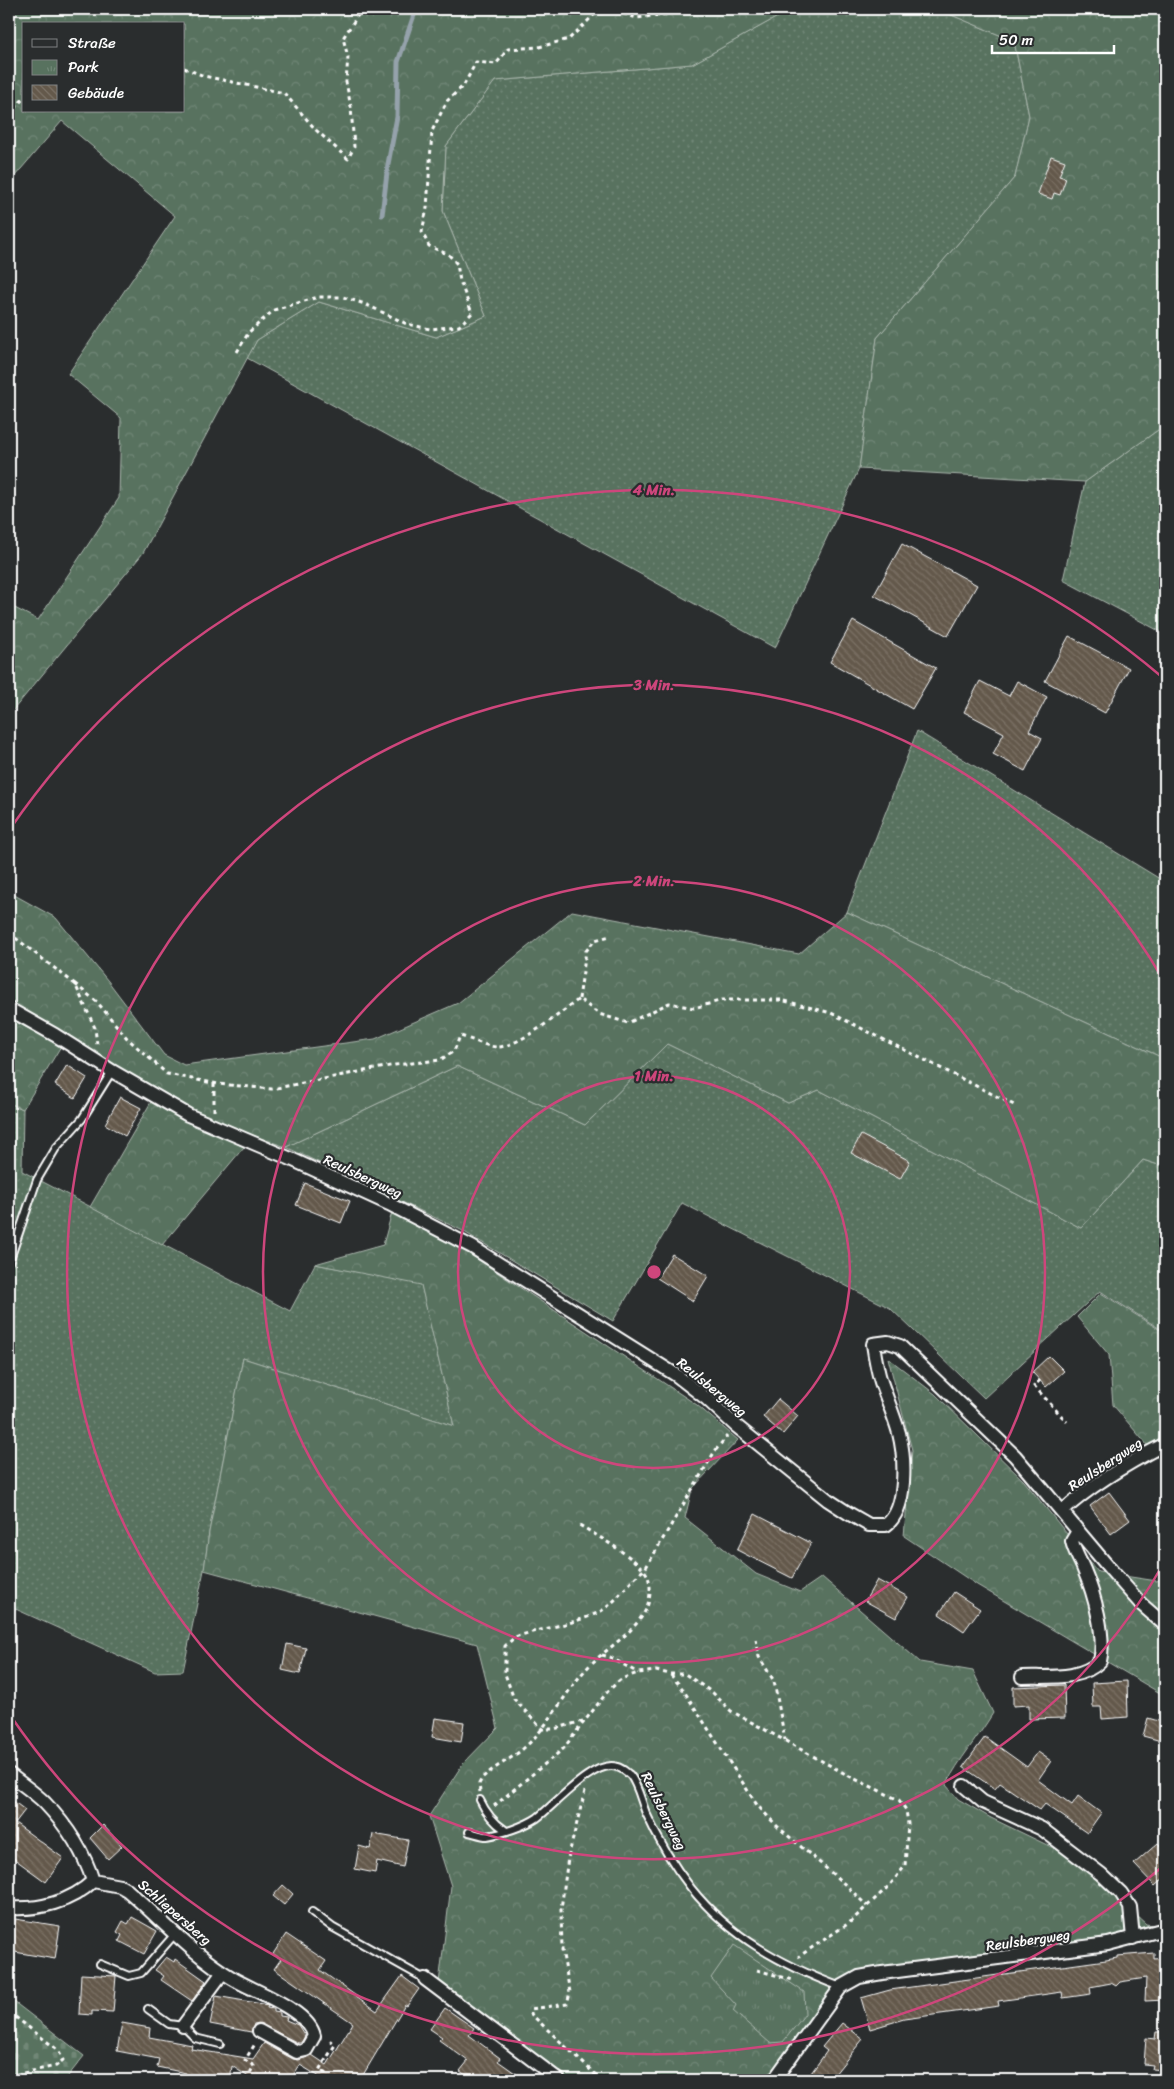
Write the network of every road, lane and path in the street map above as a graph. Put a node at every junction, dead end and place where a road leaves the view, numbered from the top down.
1 (370, 9) edge
2 (691, 9) edge
3 (185, 68) edge
4 (22, 100) edge
5 (9, 114) edge
6 (237, 352) dead end
7 (9, 933) edge
8 (610, 936) dead end
9 (75, 984) junction
10 (580, 999) junction
11 (9, 1009) edge
12 (99, 1063) junction
13 (112, 1071) junction
14 (214, 1083) junction
15 (1016, 1106) dead end
16 (215, 1127) junction
17 (9, 1262) edge
18 (1040, 1380) dead end
19 (1067, 1422) dead end
20 (736, 1425) junction
21 (1165, 1444) edge
22 (1063, 1511) junction
23 (576, 1523) dead end
24 (1078, 1532) junction
25 (645, 1569) junction
26 (1165, 1626) edge
27 (756, 1639) dead end
28 (601, 1655) junction
29 (638, 1673) junction
30 (670, 1674) junction
31 (1022, 1677) dead end
32 (583, 1721) junction
33 (542, 1729) junction
34 (785, 1741) junction
35 (9, 1774) edge
36 (585, 1776) junction
37 (964, 1786) dead end
38 (480, 1800) joint
39 (486, 1813) junction
40 (506, 1830) junction
41 (469, 1832) dead end
42 (93, 1881) junction
43 (867, 1906) junction
44 (9, 1908) edge
45 (312, 1912) dead end
46 (1165, 1929) edge
47 (175, 1934) junction
48 (1133, 1938) junction
49 (100, 1964) dead end
50 (787, 1964) junction
51 (223, 1972) junction
52 (425, 1979) joint
53 (840, 1987) junction
54 (148, 2009) dead end
55 (9, 2012) edge
56 (310, 2024) junction
57 (184, 2026) junction
58 (259, 2031) joint
59 (220, 2044) dead end
60 (9, 2076) edge
61 (246, 2080) edge
62 (320, 2080) edge
63 (559, 2080) edge
64 (601, 2080) edge
65 (774, 2080) edge

1 - 3 path
2 - 6 path
4 - 5 path
7 - 9 path
8 - 10 path
9 - 12 path
9 - 14 path
10 - 14 path
10 - 15 path
11 - 12 street, Reulsbergweg
12 - 13 street, Reulsbergweg
13 - 16 street, Reulsbergweg
13 - 17 lane
14 - 16 path
16 - 20 street, Reulsbergweg
18 - 19 path
20 - 22 street, Reulsbergweg
20 - 25 path
21 - 22 street, Reulsbergweg
22 - 24 street, Reulsbergweg
23 - 25 path
24 - 26 street, Reulsbergweg
24 - 31 street
25 - 28 path
25 - 33 path
27 - 34 path
28 - 29 path
28 - 33 path
29 - 30 path
29 - 32 path
30 - 34 path
30 - 43 path
32 - 33 path
32 - 39 path
33 - 38 path
34 - 43 path
35 - 42 street
36 - 40 lane, Reulsbergweg
36 - 50 lane, Reulsbergweg
36 - 64 path
37 - 48 street
38 - 39 lane
39 - 40 lane
40 - 41 lane, Reulsbergweg
42 - 44 street
42 - 47 street, Schliepersberg
43 - 50 path
45 - 52 lane
46 - 48 street, Reulsbergweg
47 - 49 lane
47 - 51 street, Schliepersberg
48 - 53 street, Reulsbergweg
50 - 53 lane, Reulsbergweg
51 - 56 street, Schliepersberg
51 - 57 street
52 - 63 street
53 - 65 street, Reulsbergweg
54 - 57 lane
55 - 60 path
56 - 58 street
56 - 62 path
57 - 59 lane
58 - 61 path

